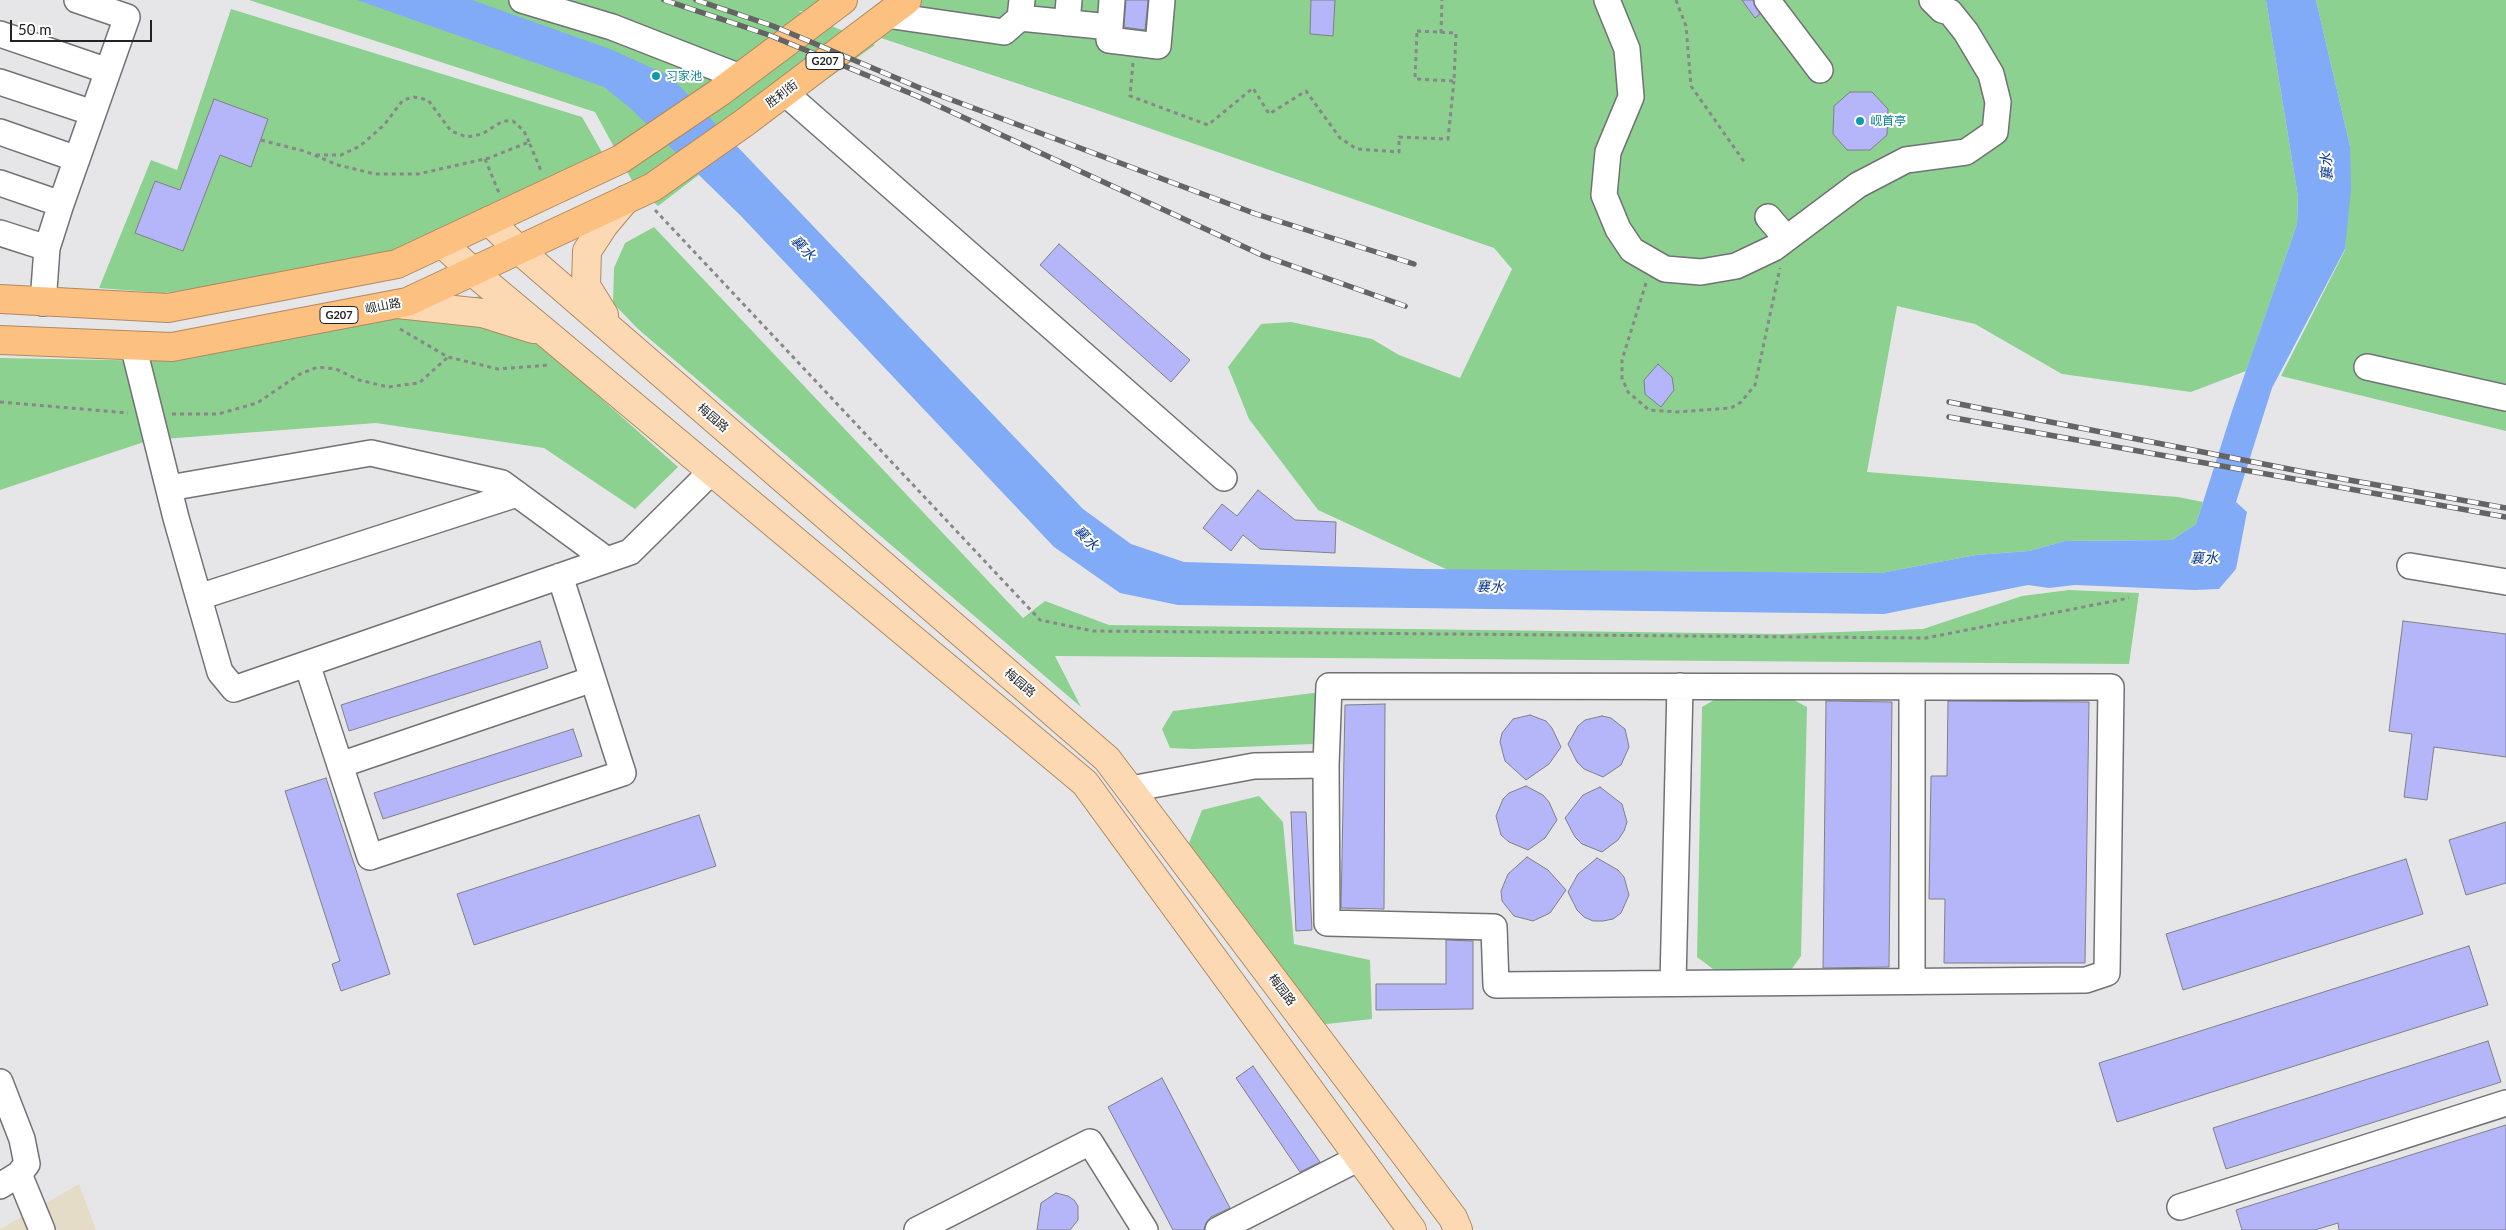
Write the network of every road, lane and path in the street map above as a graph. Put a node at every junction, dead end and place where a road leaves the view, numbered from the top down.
1 (77, 0) edge
2 (522, 0) edge
3 (843, 0) edge
4 (1112, 0) edge
5 (1162, 0) edge
6 (1442, 0) edge
7 (1607, 0) edge
8 (1676, 0) edge
9 (1768, 0) edge
10 (1932, 0) edge
11 (897, 8) edge
12 (1021, 9) edge
13 (1068, 11) edge
14 (1110, 27) junction
15 (1441, 33) junction
16 (0, 34) edge
17 (1134, 43) junction
18 (1820, 70) dead end
19 (108, 71) junction
20 (1454, 81) junction
21 (0, 82) edge
22 (730, 85) junction
23 (784, 92) junction
24 (93, 113) junction
25 (0, 132) edge
26 (260, 140) dead end
27 (529, 142) junction
28 (313, 155) junction
29 (77, 159) junction
30 (485, 159) junction
31 (1745, 162) dead end
32 (0, 183) edge
33 (550, 193) junction
34 (640, 193) junction
35 (61, 204) junction
36 (498, 217) junction
37 (1768, 217) dead end
38 (0, 233) edge
39 (1786, 238) junction
40 (442, 243) junction
41 (47, 248) junction
42 (519, 250) junction
43 (1652, 262) junction
44 (473, 272) junction
45 (0, 299) edge
46 (43, 303) junction
47 (398, 304) junction
48 (367, 310) junction
49 (546, 333) junction
50 (615, 333) junction
51 (0, 340) edge
52 (133, 345) junction
53 (448, 357) junction
54 (582, 363) junction
55 (2367, 366) dead end
56 (2506, 398) edge
57 (0, 402) edge
58 (150, 414) junction
59 (712, 472) junction
60 (1224, 478) dead end
61 (169, 488) junction
62 (517, 494) junction
63 (607, 560) junction
64 (2410, 566) dead end
65 (560, 576) junction
66 (2506, 582) edge
67 (199, 597) junction
68 (2129, 598) dead end
69 (307, 664) junction
70 (593, 679) junction
71 (1680, 686) junction
72 (1912, 687) junction
73 (340, 765) junction
74 (1326, 765) junction
75 (1131, 789) junction
76 (1912, 981) junction
77 (1673, 983) junction
78 (0, 1082) edge
79 (2506, 1104) edge
80 (1360, 1158) junction
81 (7, 1181) edge
82 (2180, 1208) dead end
83 (42, 1230) edge
84 (917, 1230) edge
85 (1145, 1230) edge
86 (1218, 1230) edge
87 (1412, 1230) edge
88 (1458, 1230) edge

1 - 19 street
2 - 22 street
3 - 22 highway
4 - 14 street
5 - 17 street
6 - 15 path
7 - 43 street
8 - 31 path
9 - 18 street
10 - 39 street
11 - 12 street
11 - 23 highway, 胜利街 / G207
12 - 13 street
13 - 14 street
14 - 17 street
15 - 20 path
15 - 20 path
16 - 19 street
17 - 20 path
19 - 24 street
21 - 24 street
22 - 33 highway
23 - 34 highway, 胜利街 / G207
23 - 60 street
24 - 29 street
25 - 29 street
26 - 28 path
27 - 28 path
27 - 30 path
27 - 33 path
28 - 30 path
29 - 35 street
30 - 36 path
32 - 35 street
33 - 36 highway
34 - 42 highway, 岘山路 / G207
34 - 50 main road
34 - 68 path
35 - 41 street
36 - 40 highway
36 - 42 main road, 梅园路
37 - 39 street
38 - 41 street
39 - 43 street
39 - 43 path
40 - 44 main road
40 - 46 highway
41 - 46 street
42 - 44 highway, 岘山路 / G207
42 - 50 main road, 梅园路
44 - 47 highway, 岘山路 / G207
44 - 49 main road
45 - 46 highway
47 - 48 highway, 岘山路 / G207
47 - 49 main road
48 - 52 highway, 岘山路 / G207
48 - 53 path
49 - 54 main road
50 - 75 main road, 梅园路
51 - 52 highway, 岘山路 / G207
52 - 58 street
53 - 54 path
53 - 58 path
54 - 59 main road
55 - 56 street
57 - 58 path
58 - 61 street
59 - 63 street
59 - 80 main road
61 - 62 street
61 - 67 street
62 - 63 street
62 - 67 street
63 - 65 street
64 - 66 street
65 - 69 street
65 - 70 street
67 - 69 street
69 - 73 street
70 - 73 street
70 - 73 street
71 - 72 street
71 - 74 street
71 - 77 street
72 - 76 street
72 - 76 street
74 - 75 street
74 - 77 street
75 - 88 main road, 梅园路
76 - 77 street
78 - 81 street
79 - 82 street
80 - 86 street
80 - 87 main road
81 - 83 street
84 - 85 street

